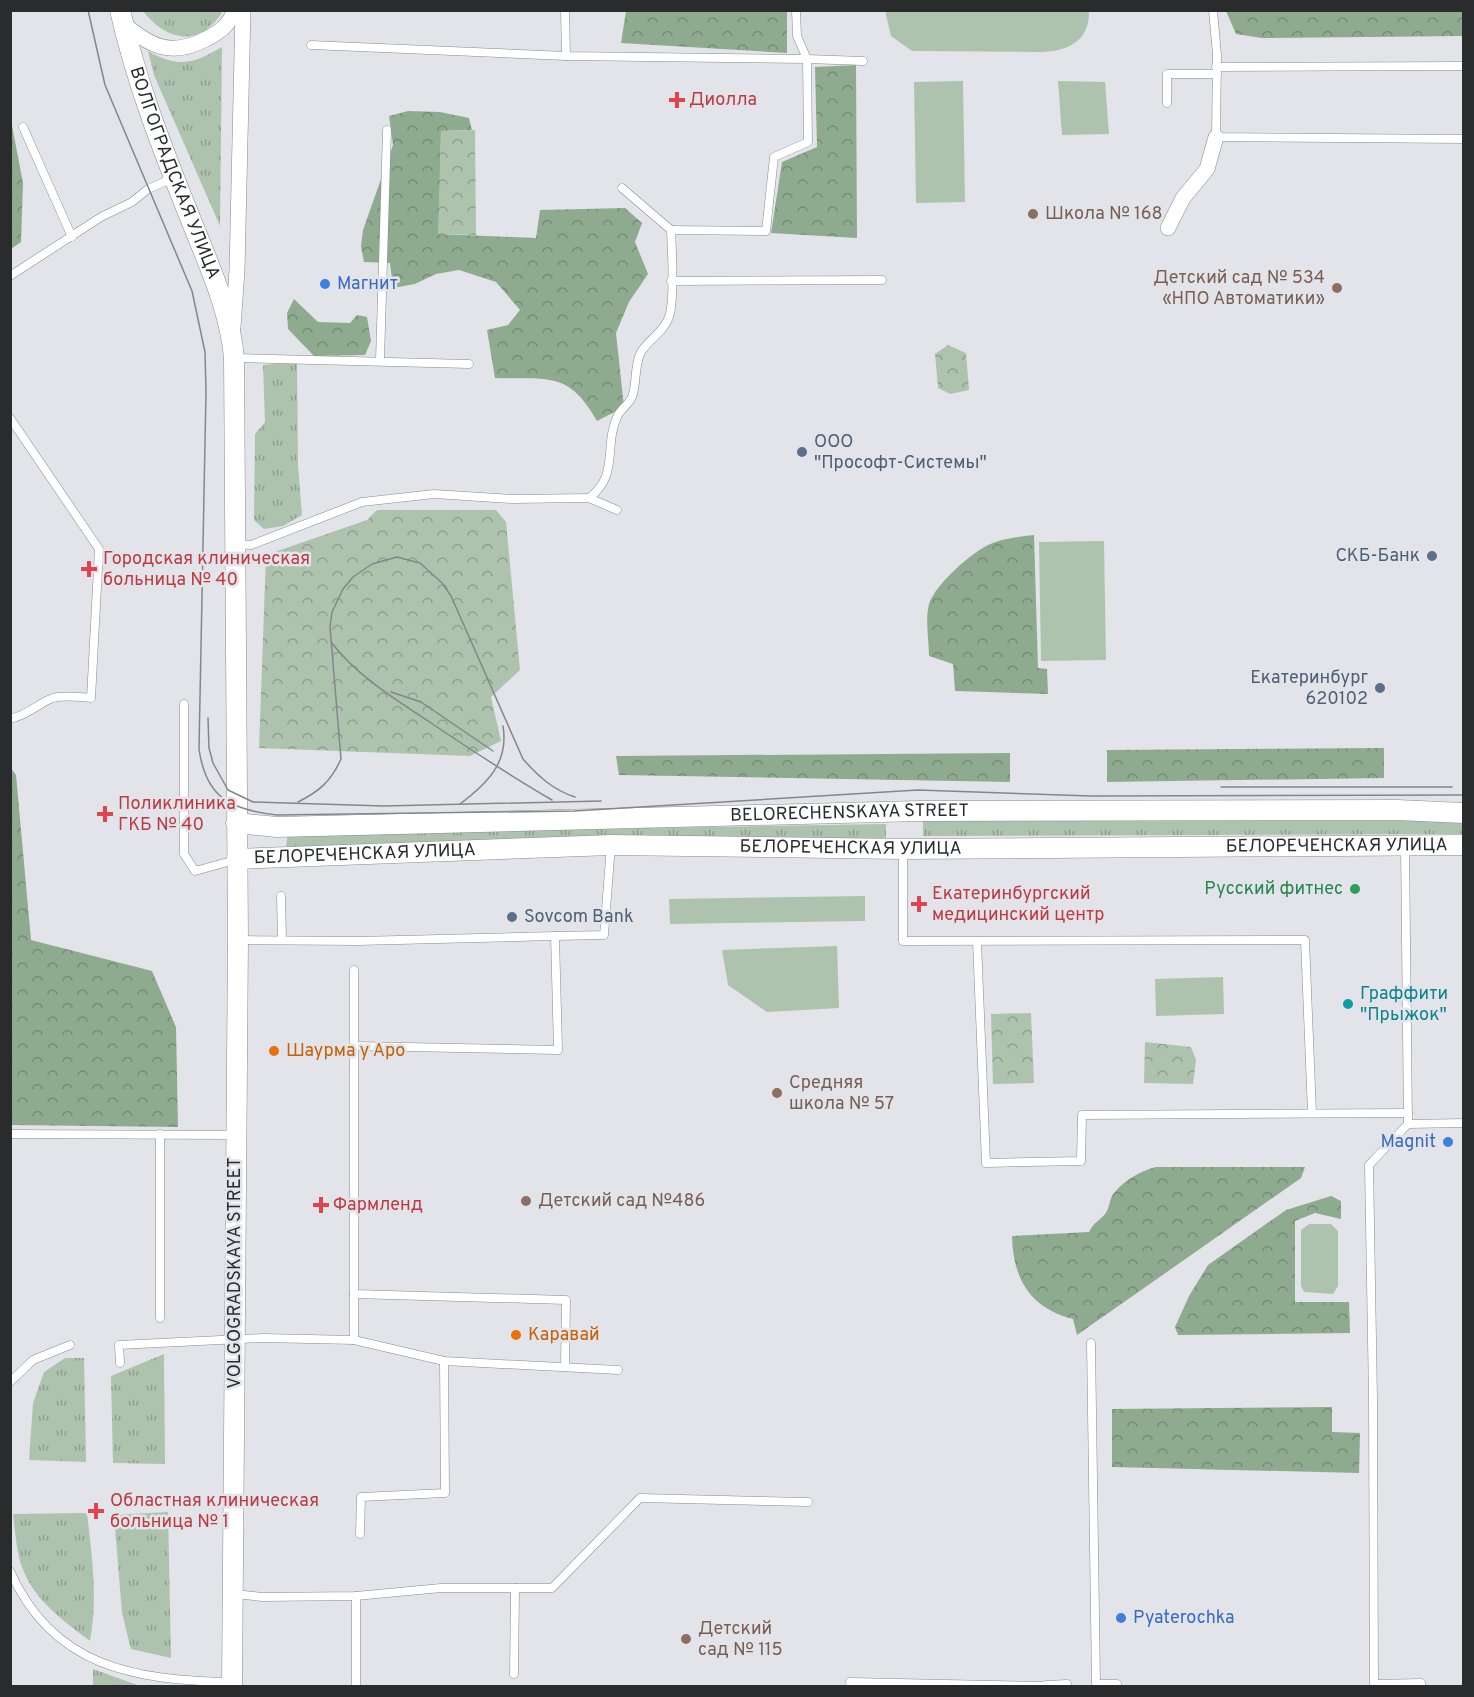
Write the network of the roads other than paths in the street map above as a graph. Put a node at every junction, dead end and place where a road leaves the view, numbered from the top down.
1 (235, 10) edge
2 (243, 10) edge
3 (565, 10) edge
4 (796, 10) edge
5 (1213, 10) edge
6 (121, 17) edge
7 (311, 45) dead end
8 (566, 56) junction
9 (807, 59) junction
10 (863, 61) dead end
11 (1464, 66) edge
12 (1216, 70) junction
13 (1167, 103) dead end
14 (23, 127) dead end
15 (387, 130) dead end
16 (1216, 137) junction
17 (1464, 140) edge
18 (174, 178) junction
19 (622, 188) dead end
20 (1168, 228) dead end
21 (671, 230) junction
22 (72, 237) junction
23 (10, 276) edge
24 (882, 280) dead end
25 (671, 281) junction
26 (232, 336) junction
27 (234, 358) junction
28 (380, 360) junction
29 (469, 364) dead end
30 (10, 418) edge
31 (589, 498) junction
32 (617, 510) dead end
33 (236, 544) junction
34 (184, 704) dead end
35 (10, 719) edge
36 (1464, 813) edge
37 (236, 823) junction
38 (1405, 844) junction
39 (611, 845) junction
40 (1464, 845) edge
41 (903, 849) junction
42 (237, 860) junction
43 (281, 896) dead end
44 (555, 936) junction
45 (238, 940) junction
46 (282, 940) junction
47 (977, 941) junction
48 (354, 970) dead end
49 (354, 1046) junction
50 (1312, 1113) junction
51 (1408, 1113) junction
52 (1464, 1123) edge
53 (1408, 1124) junction
54 (10, 1134) edge
55 (160, 1134) junction
56 (236, 1135) junction
57 (354, 1294) junction
58 (160, 1318) dead end
59 (234, 1339) junction
60 (354, 1340) junction
61 (1091, 1343) dead end
62 (70, 1346) dead end
63 (444, 1361) junction
64 (120, 1363) dead end
65 (564, 1367) junction
66 (618, 1370) dead end
67 (10, 1382) edge
68 (808, 1502) dead end
69 (360, 1534) dead end
70 (10, 1571) edge
71 (515, 1588) junction
72 (233, 1593) junction
73 (356, 1596) junction
74 (514, 1674) dead end
75 (850, 1682) dead end
76 (1421, 1683) edge
77 (232, 1684) edge
78 (1068, 1684) dead end
79 (356, 1686) edge
80 (1046, 1686) edge
81 (1117, 1686) edge

1 - 6 street
2 - 26 street
3 - 8 lane
4 - 9 lane
5 - 12 lane
6 - 18 street, ВОЛГОГРАДСКАЯ УЛИЦА
7 - 8 lane
8 - 9 lane
9 - 10 lane
9 - 21 lane
11 - 12 lane
12 - 13 lane
12 - 16 lane
14 - 22 lane
15 - 28 lane
16 - 17 lane
16 - 20 street
18 - 22 lane
18 - 26 street, ВОЛГОГРАДСКАЯ УЛИЦА
19 - 21 lane
21 - 25 lane
22 - 23 lane
24 - 25 lane
25 - 31 lane
26 - 27 street
27 - 28 lane
27 - 33 street
28 - 29 lane
30 - 35 lane
31 - 32 lane
31 - 33 lane
33 - 37 street
34 - 42 lane
36 - 37 street, BELORECHENSKAYA STREET
37 - 42 street
38 - 40 street, БЕЛОРЕЧЕНСКАЯ УЛИЦА
38 - 41 street, БЕЛОРЕЧЕНСКАЯ УЛИЦА
38 - 51 lane
39 - 41 street, БЕЛОРЕЧЕНСКАЯ УЛИЦА
39 - 42 street, БЕЛОРЕЧЕНСКАЯ УЛИЦА
39 - 44 lane
41 - 47 lane
42 - 45 street, VOLGOGRADSKAYA STREET
43 - 46 lane
44 - 46 lane
44 - 49 lane
45 - 46 lane
45 - 56 street, VOLGOGRADSKAYA STREET
47 - 50 lane
47 - 50 lane
48 - 49 lane
49 - 57 lane
50 - 51 lane
51 - 53 lane
52 - 53 lane
53 - 76 lane
54 - 55 lane
55 - 56 lane
55 - 58 lane
56 - 59 street, VOLGOGRADSKAYA STREET
57 - 60 lane
57 - 65 lane
59 - 60 lane
59 - 64 lane
59 - 72 street, VOLGOGRADSKAYA STREET
60 - 63 lane
61 - 81 lane
62 - 67 lane
63 - 65 lane
63 - 69 lane
65 - 66 lane
68 - 71 lane
70 - 77 lane
71 - 73 lane
71 - 74 lane
72 - 73 lane
72 - 77 street, VOLGOGRADSKAYA STREET
73 - 79 lane
75 - 80 lane
78 - 80 lane

